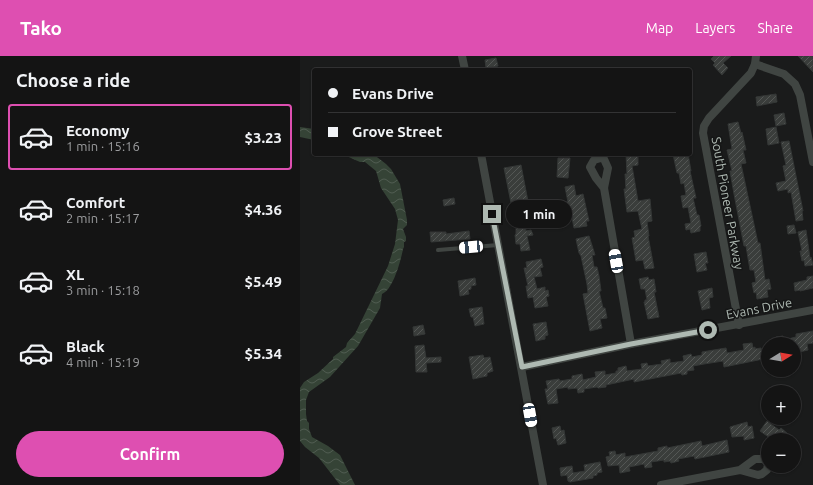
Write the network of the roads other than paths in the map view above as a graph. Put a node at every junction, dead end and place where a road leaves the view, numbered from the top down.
1 (462, 56) edge
2 (755, 60) edge
3 (465, 68) edge
4 (481, 156) edge
5 (813, 162) edge
6 (604, 188) dead end
7 (498, 244) junction
8 (438, 250) dead end
9 (813, 310) edge
10 (738, 325) junction
11 (631, 344) junction
12 (522, 367) junction
13 (740, 470) dead end
14 (543, 485) edge
15 (661, 485) edge

1 - 3 street
2 - 5 street
2 - 10 street, South Pioneer Parkway
4 - 7 street
6 - 11 street
7 - 8 lane
7 - 12 street
9 - 10 street, Evans Drive
10 - 11 street, Evans Drive
11 - 12 street, Evans Drive
12 - 14 street
13 - 15 street

